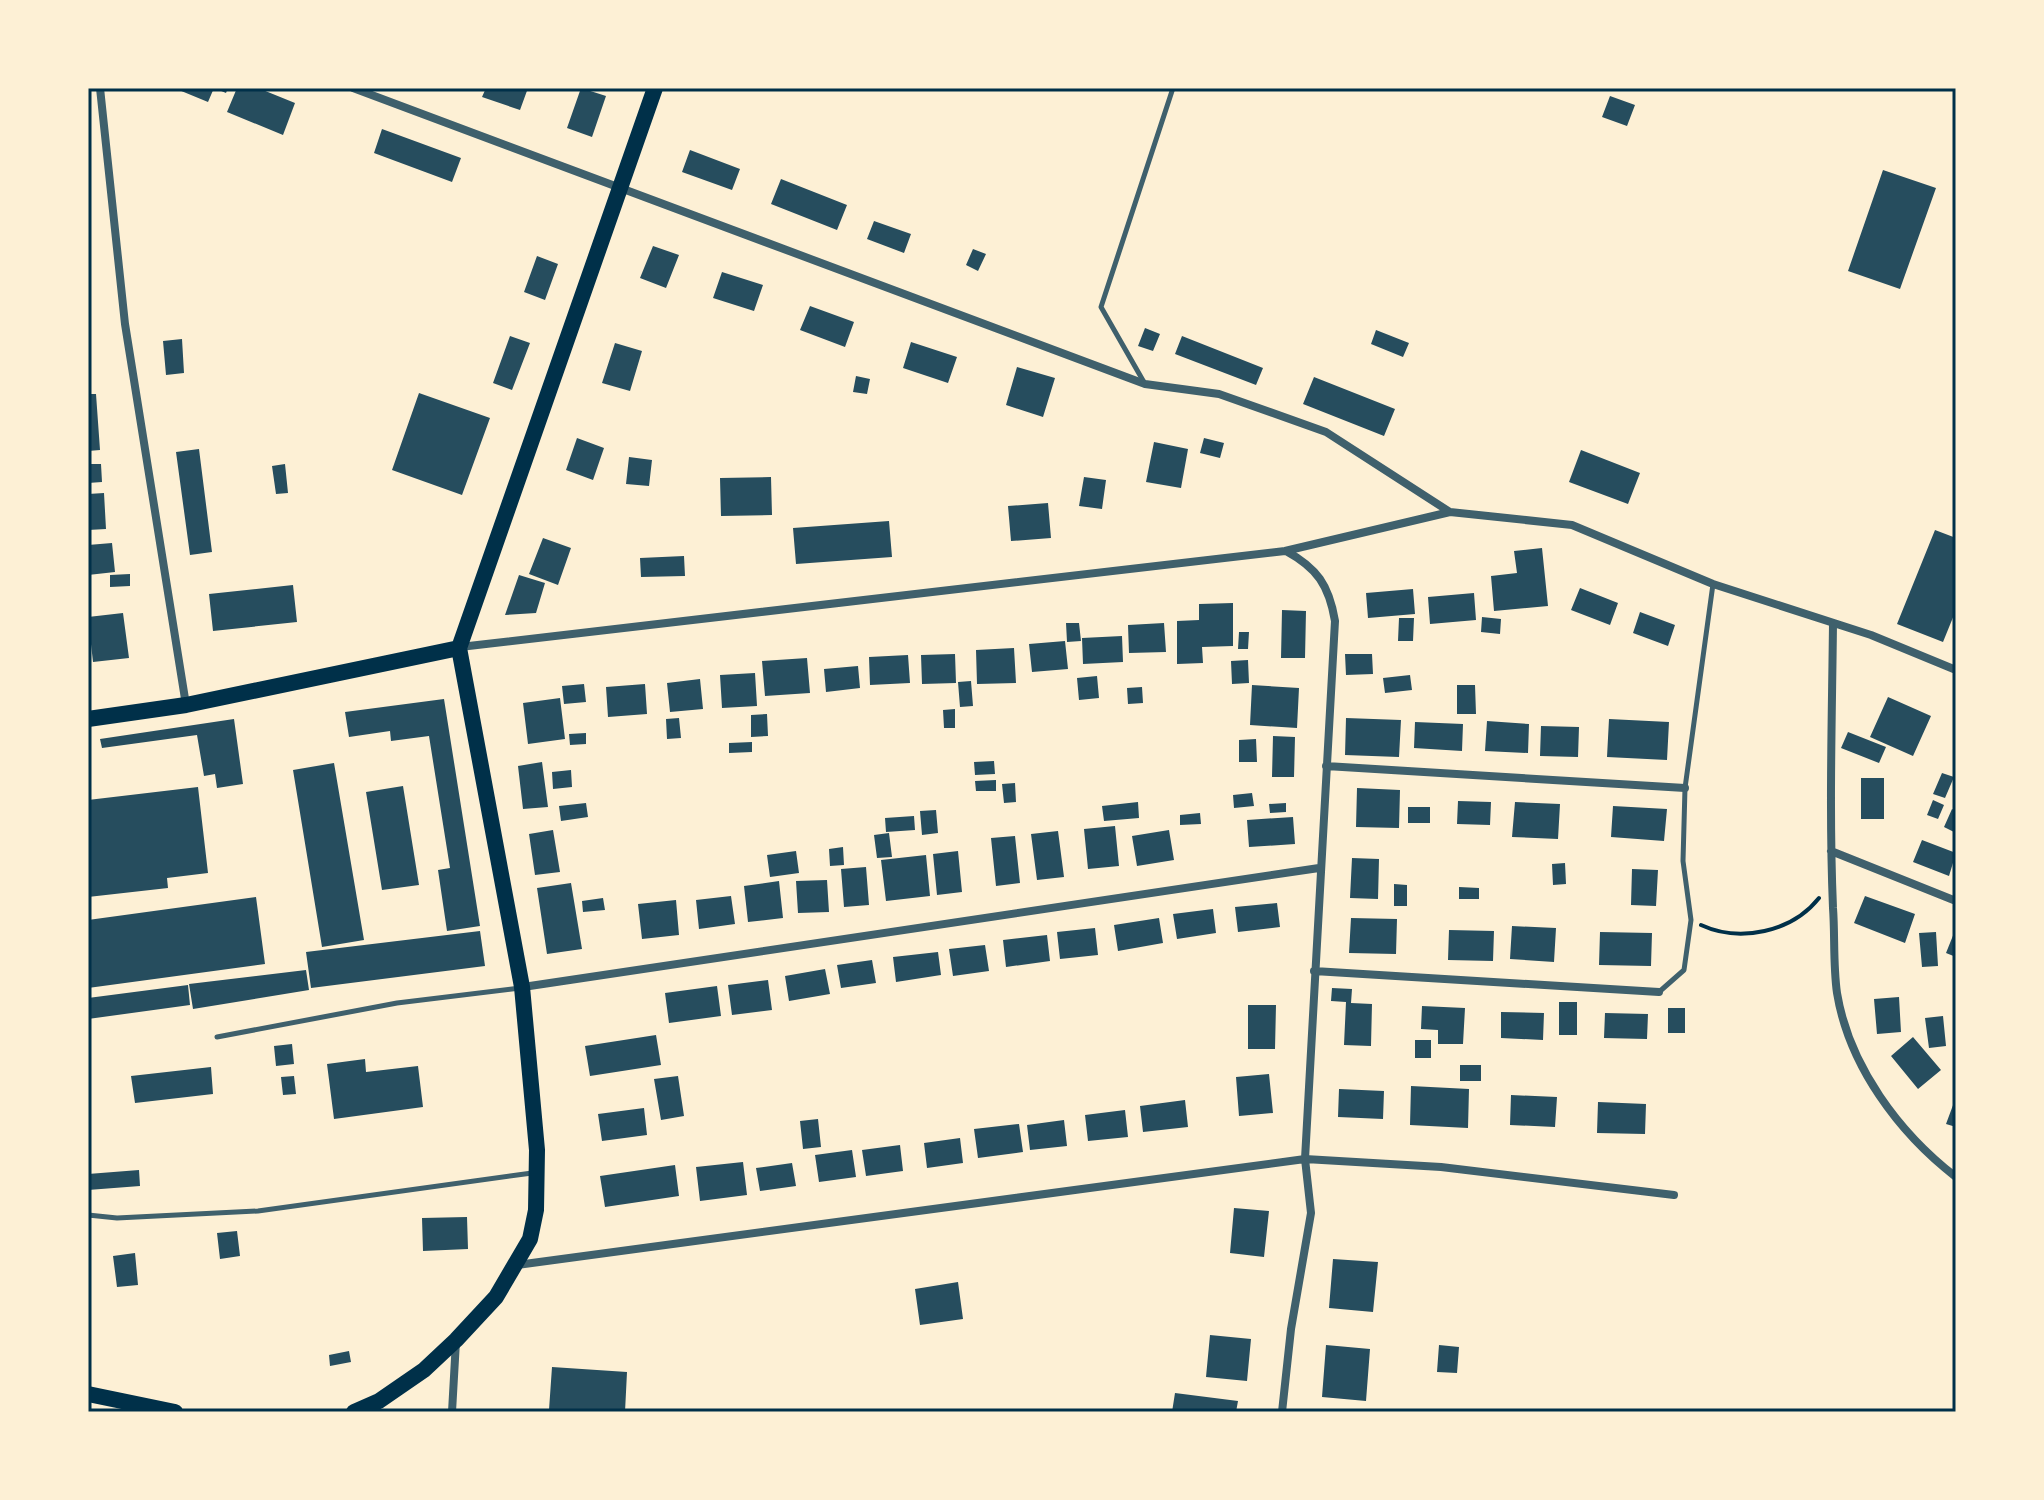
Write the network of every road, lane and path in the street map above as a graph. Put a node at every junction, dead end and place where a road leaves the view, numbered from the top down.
1 (100, 88) edge
2 (353, 88) edge
3 (655, 88) edge
4 (1173, 88) edge
5 (619, 187) junction
6 (1145, 384) junction
7 (1450, 512) junction
8 (1285, 551) junction
9 (1713, 584) junction
10 (1833, 623) junction
11 (459, 648) junction
12 (1956, 670) edge
13 (186, 705) junction
14 (88, 719) edge
15 (1326, 766) junction
16 (1685, 788) junction
17 (1831, 851) junction
18 (1319, 868) junction
19 (1832, 882) junction
20 (1956, 901) edge
21 (1691, 920) junction
22 (1314, 971) junction
23 (522, 987) junction
24 (1659, 992) joint
25 (217, 1037) dead end
26 (1305, 1159) junction
27 (537, 1172) junction
28 (1956, 1177) edge
29 (1674, 1195) dead end
30 (88, 1215) edge
31 (516, 1265) junction
32 (456, 1340) junction
33 (88, 1394) edge
34 (175, 1412) edge
35 (354, 1412) edge
36 (452, 1412) edge
37 (1282, 1412) edge

1 - 13 street
2 - 5 street
3 - 5 main road
4 - 6 lane
5 - 6 street
5 - 11 main road
6 - 7 street
7 - 8 street
7 - 9 street
8 - 11 street
8 - 15 street
9 - 10 street
9 - 16 lane
10 - 12 street
10 - 17 street
11 - 13 main road
11 - 23 main road
13 - 14 main road
15 - 16 street
15 - 18 street
16 - 21 lane
17 - 19 street
17 - 20 street
18 - 22 street
18 - 23 street
19 - 21 path
19 - 28 street
21 - 24 lane
22 - 24 street
22 - 26 street
23 - 25 lane
23 - 27 main road
26 - 29 street
26 - 31 street
26 - 37 street
27 - 30 lane
27 - 31 main road
31 - 32 main road
32 - 35 main road
32 - 36 street
33 - 34 main road

